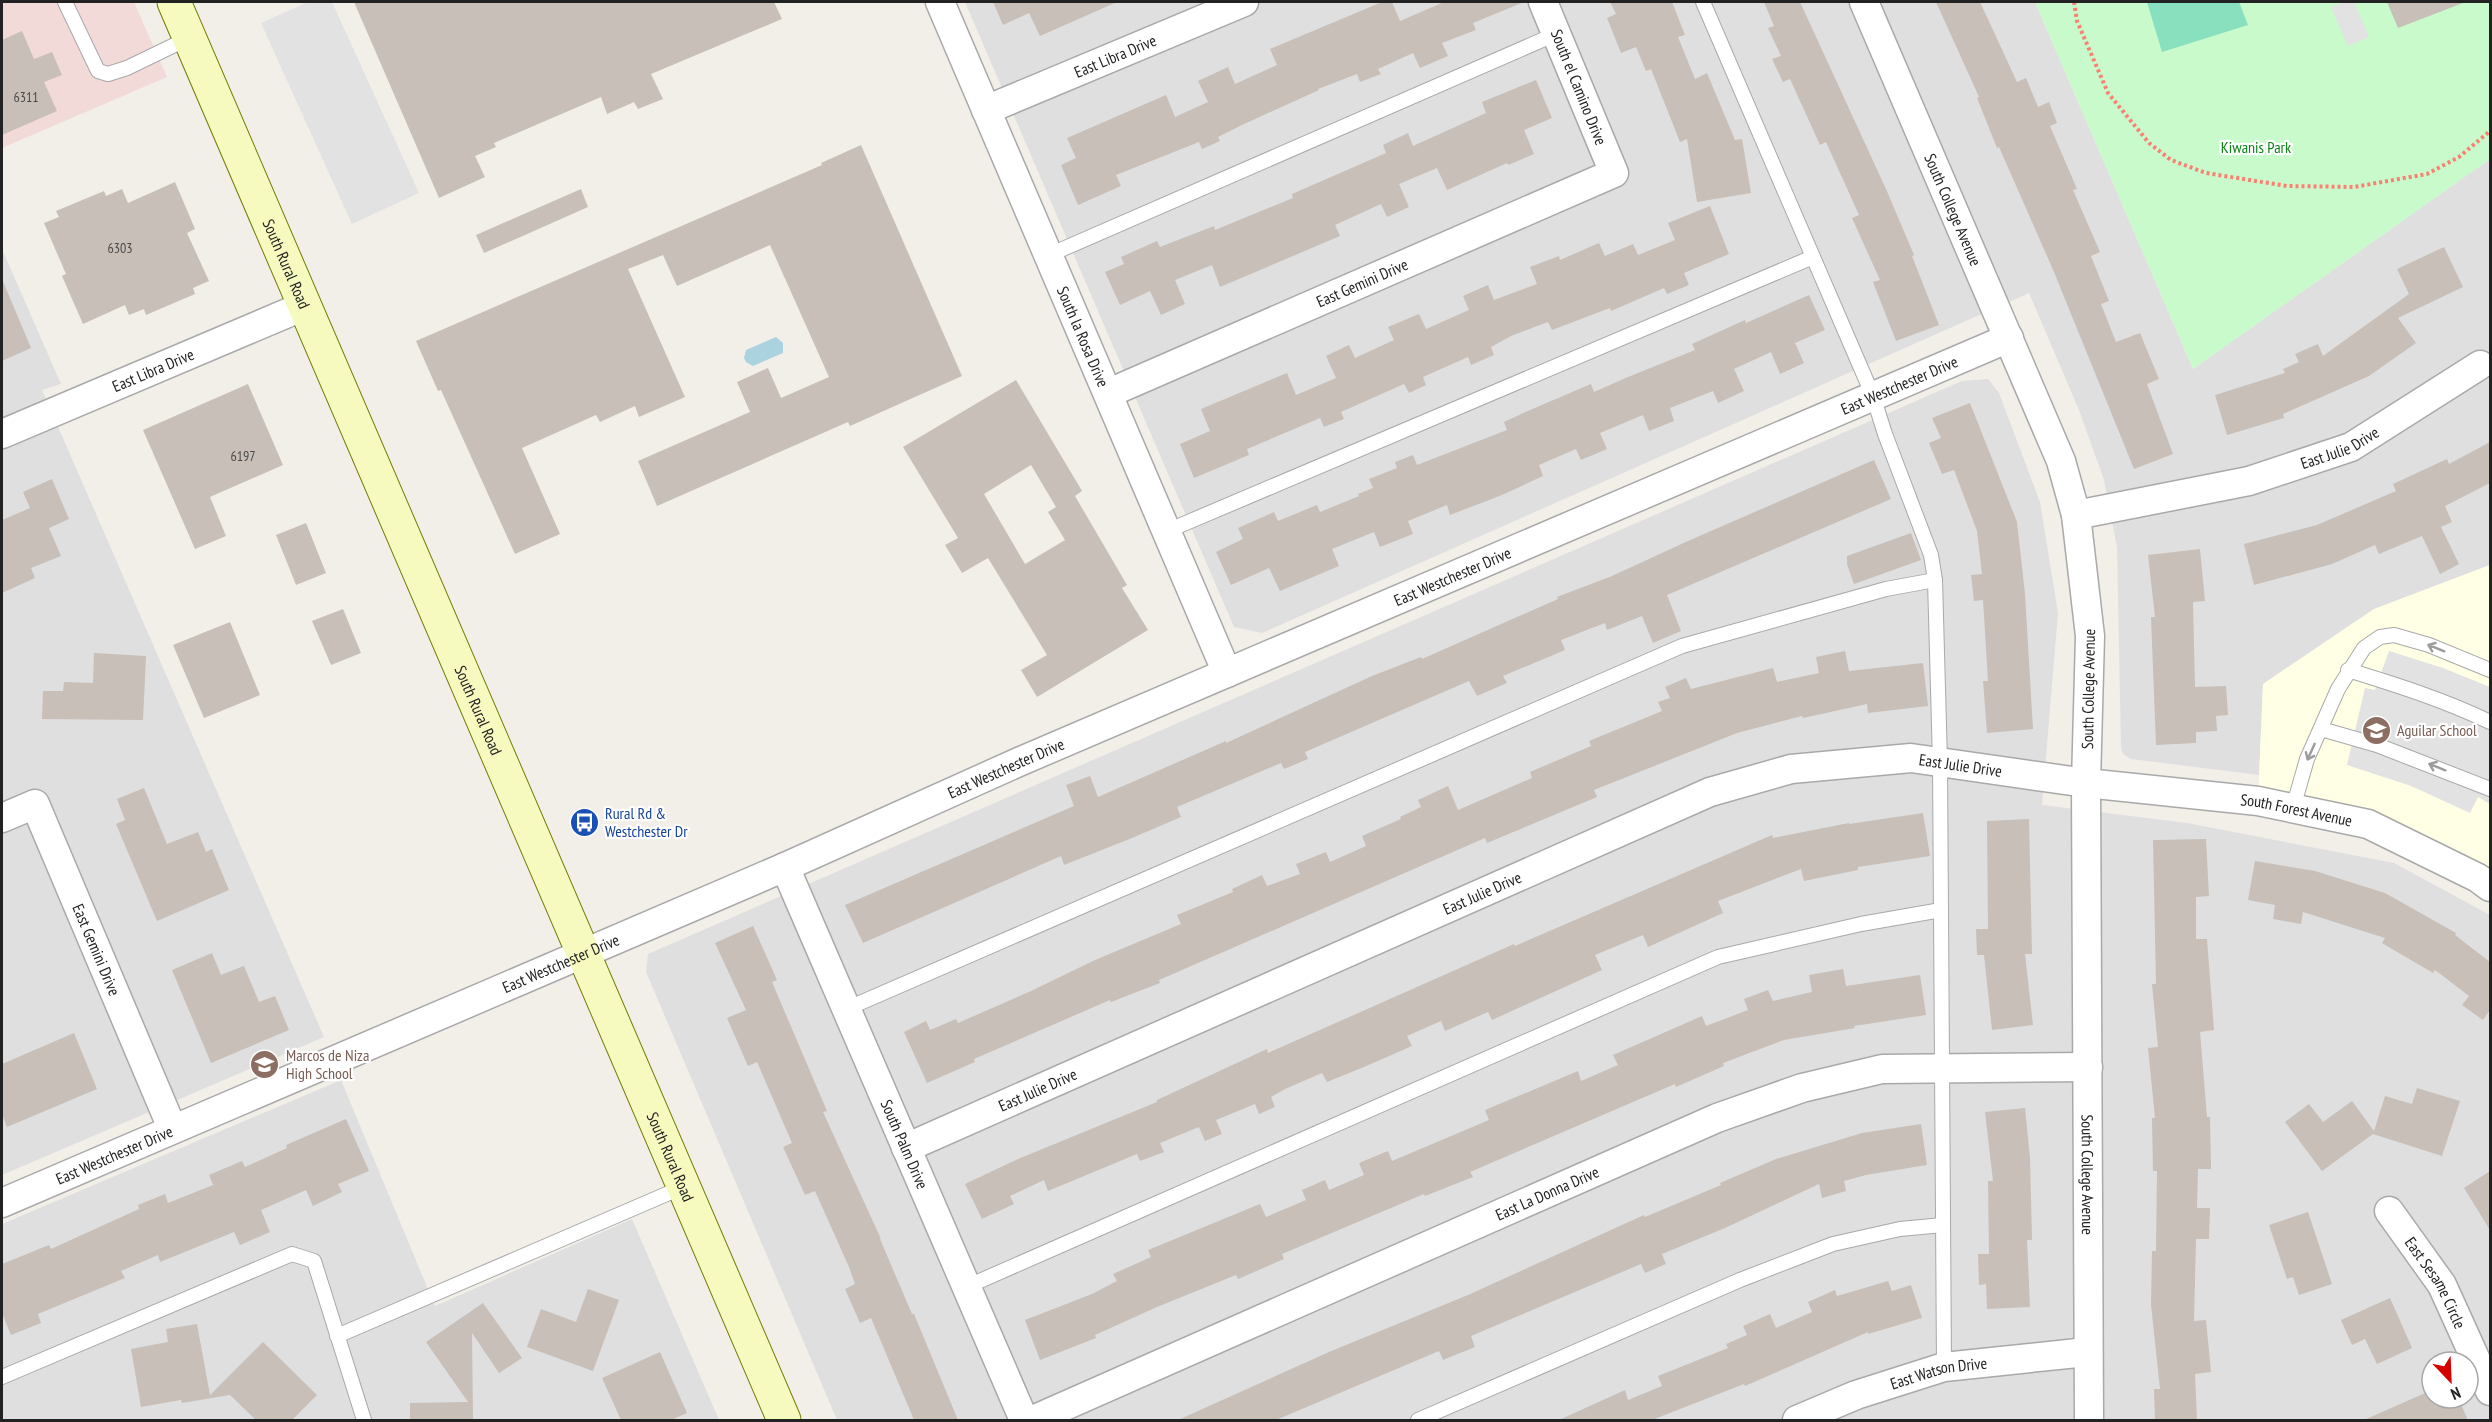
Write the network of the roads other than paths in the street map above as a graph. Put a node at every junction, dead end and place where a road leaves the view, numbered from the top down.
1 (64, 2) edge
2 (174, 2) edge
3 (940, 2) edge
4 (1244, 2) edge
5 (1543, 2) edge
6 (1703, 2) edge
7 (1864, 2) edge
8 (1556, 34) junction
9 (189, 38) junction
10 (986, 110) junction
11 (1614, 172) joint
12 (1048, 255) junction
13 (1813, 257) junction
14 (304, 306) junction
15 (2009, 338) junction
16 (2480, 365) dead end
17 (1109, 393) junction
18 (1873, 396) junction
19 (2, 434) edge
20 (2076, 515) junction
21 (1167, 531) junction
22 (1935, 580) junction
23 (2348, 670) junction
24 (2490, 670) edge
25 (1227, 673) junction
26 (2490, 722) edge
27 (2321, 729) junction
28 (1940, 762) junction
29 (2086, 783) junction
30 (2490, 789) edge
31 (2293, 808) junction
32 (2, 818) edge
33 (785, 867) junction
34 (2490, 887) edge
35 (1941, 910) junction
36 (583, 954) junction
37 (846, 1009) junction
38 (2088, 1067) junction
39 (1942, 1068) junction
40 (172, 1128) junction
41 (906, 1148) junction
42 (683, 1187) junction
43 (2, 1203) edge
44 (2389, 1211) dead end
45 (1943, 1225) junction
46 (966, 1287) junction
47 (338, 1336) junction
48 (2087, 1352) junction
49 (1944, 1367) junction
50 (2, 1377) edge
51 (2490, 1391) edge
52 (364, 1420) edge
53 (784, 1420) edge
54 (1024, 1420) edge
55 (1033, 1420) edge
56 (1418, 1420) edge
57 (1797, 1420) edge
58 (2089, 1420) edge

1 - 9 lane
2 - 9 main road, South Rural Road
3 - 10 street, South la Rosa Drive
4 - 10 street, East Libra Drive
5 - 8 street, South el Camino Drive
6 - 13 lane
7 - 15 street, South College Avenue
8 - 11 street, South el Camino Drive
8 - 12 lane
9 - 14 main road, South Rural Road
10 - 12 street, South la Rosa Drive
11 - 17 street, East Gemini Drive
12 - 17 street, South la Rosa Drive
13 - 18 lane
13 - 21 lane
14 - 19 street, East Libra Drive
14 - 36 main road, South Rural Road
15 - 18 street, East Westchester Drive
15 - 20 street, South College Avenue
16 - 20 street, East Julie Drive
17 - 21 street, South la Rosa Drive
18 - 22 lane
18 - 25 street, East Westchester Drive
20 - 29 street, South College Avenue
21 - 25 street, South la Rosa Drive
22 - 28 lane
22 - 37 lane
24 -> 23 lane
23 - 26 lane
23 - 27 lane
25 - 33 street, East Westchester Drive
30 -> 27 lane
27 -> 31 lane
28 - 29 street, East Julie Drive
28 - 35 lane
28 - 41 street, East Julie Drive
29 - 31 street, South Forest Avenue
29 - 38 street, South College Avenue
31 - 34 street, South Forest Avenue
32 - 40 street, East Gemini Drive
33 - 36 street, East Westchester Drive
33 - 37 street, South Palm Drive
35 - 39 lane
35 - 46 lane
36 - 40 street, East Westchester Drive
36 - 42 main road, South Rural Road
37 - 41 street, South Palm Drive
38 - 39 street, East La Donna Drive
38 - 48 street, South College Avenue
39 - 45 lane
39 - 55 street, East La Donna Drive
40 - 43 street, East Westchester Drive
41 - 46 street, South Palm Drive
42 - 47 lane
42 - 53 main road, South Rural Road
44 - 51 street, East Sesame Circle
45 - 49 lane
45 - 56 lane
46 - 54 street, South Palm Drive
47 - 50 lane
47 - 52 lane
48 - 49 street, East Watson Drive
48 - 58 street, South College Avenue
49 - 57 street, East Watson Drive

